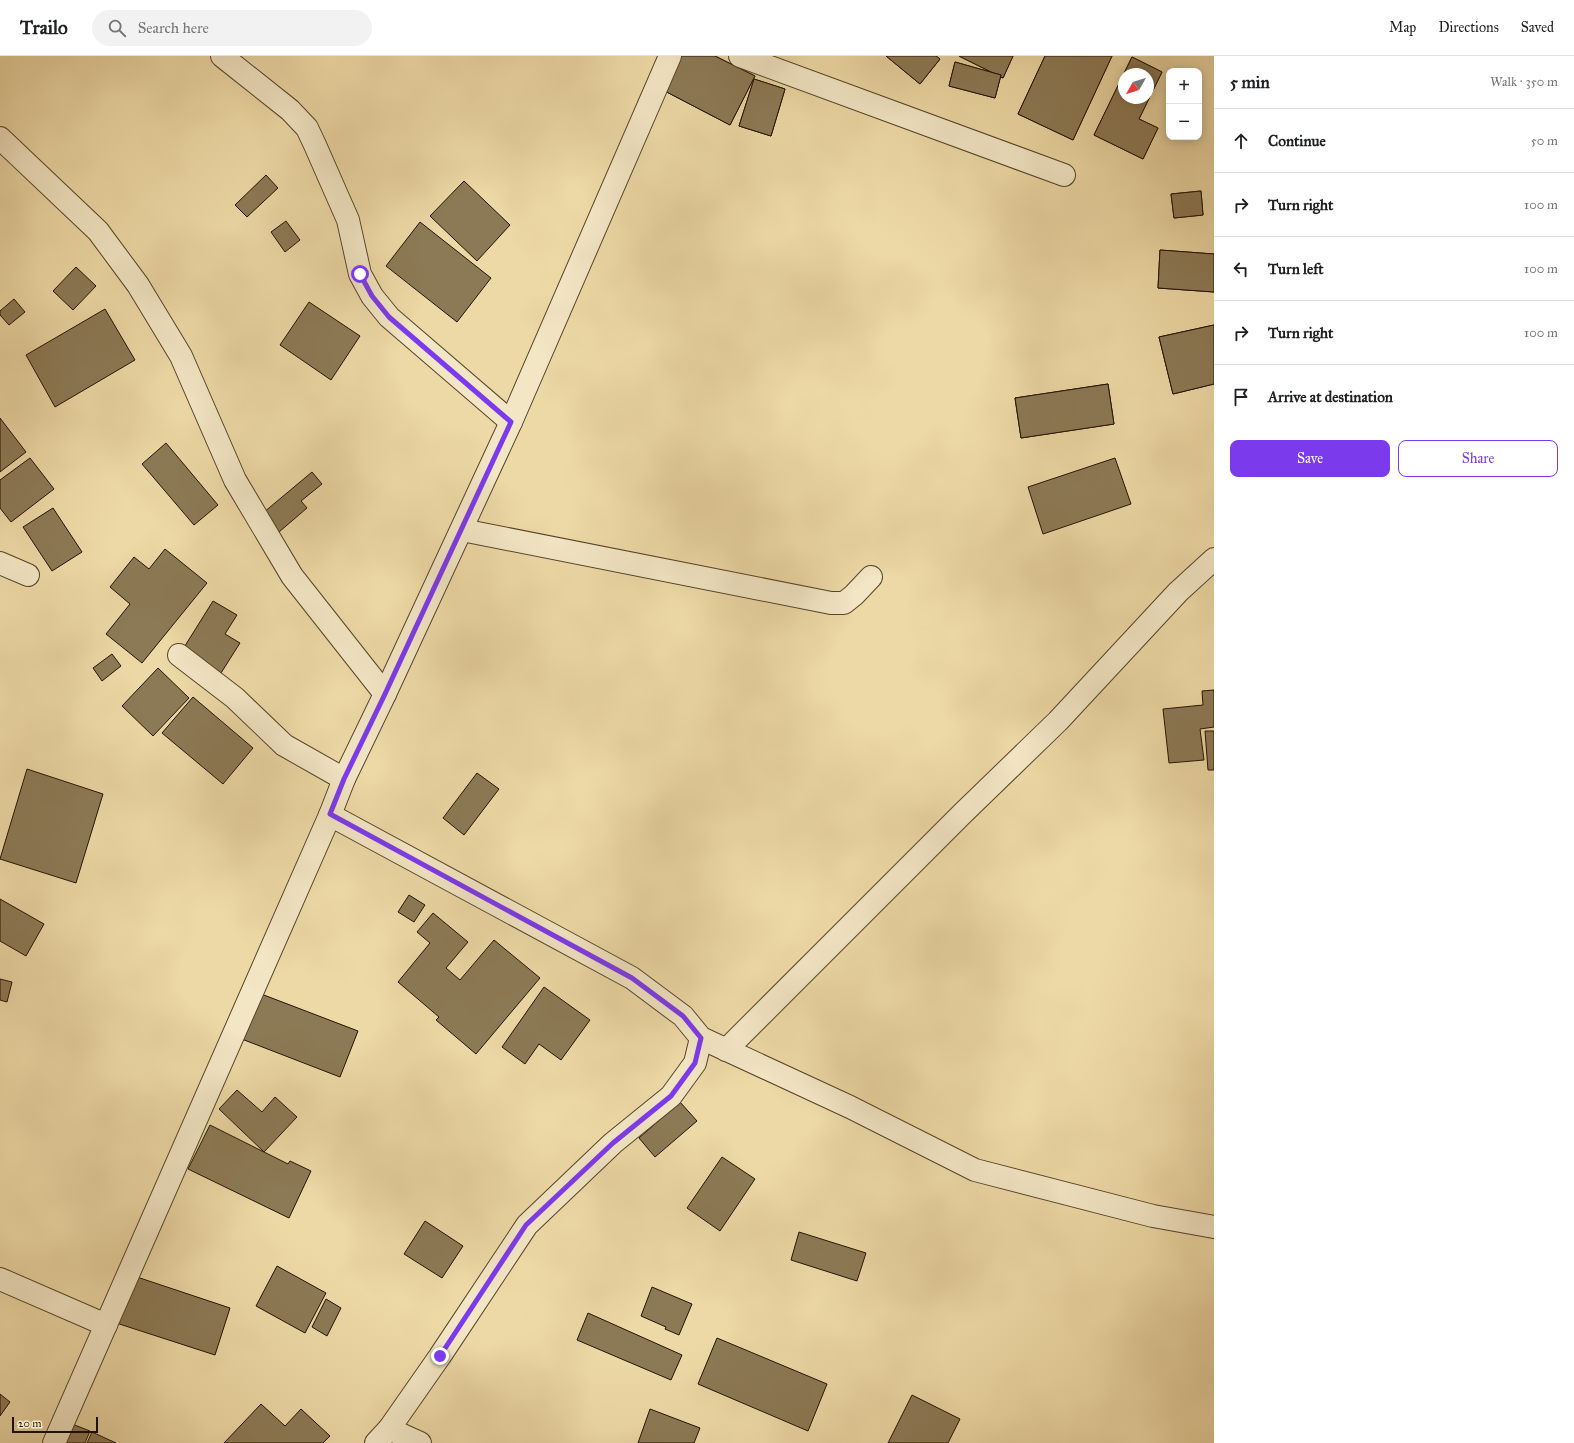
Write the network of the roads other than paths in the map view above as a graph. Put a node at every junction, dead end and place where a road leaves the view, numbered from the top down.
1 (222, 56) edge
2 (670, 56) edge
3 (740, 56) edge
4 (0, 138) edge
5 (1064, 175) dead end
6 (511, 422) junction
7 (462, 530) junction
8 (1214, 560) edge
9 (0, 563) edge
10 (28, 575) dead end
11 (871, 577) dead end
12 (179, 655) dead end
13 (385, 694) junction
14 (344, 779) junction
15 (330, 814) junction
16 (701, 1038) junction
17 (726, 1050) junction
18 (1214, 1227) edge
19 (0, 1279) edge
20 (106, 1325) junction
21 (382, 1436) edge
22 (54, 1443) edge
23 (420, 1443) edge

1 - 6 street
2 - 6 street
3 - 5 street
4 - 13 street
6 - 7 street
7 - 11 street
7 - 13 street
8 - 17 street
9 - 10 street
12 - 14 street
13 - 14 street
14 - 15 street
15 - 16 street
15 - 20 street
16 - 17 street
16 - 21 street
17 - 18 street
19 - 20 street
20 - 22 street
21 - 23 street

